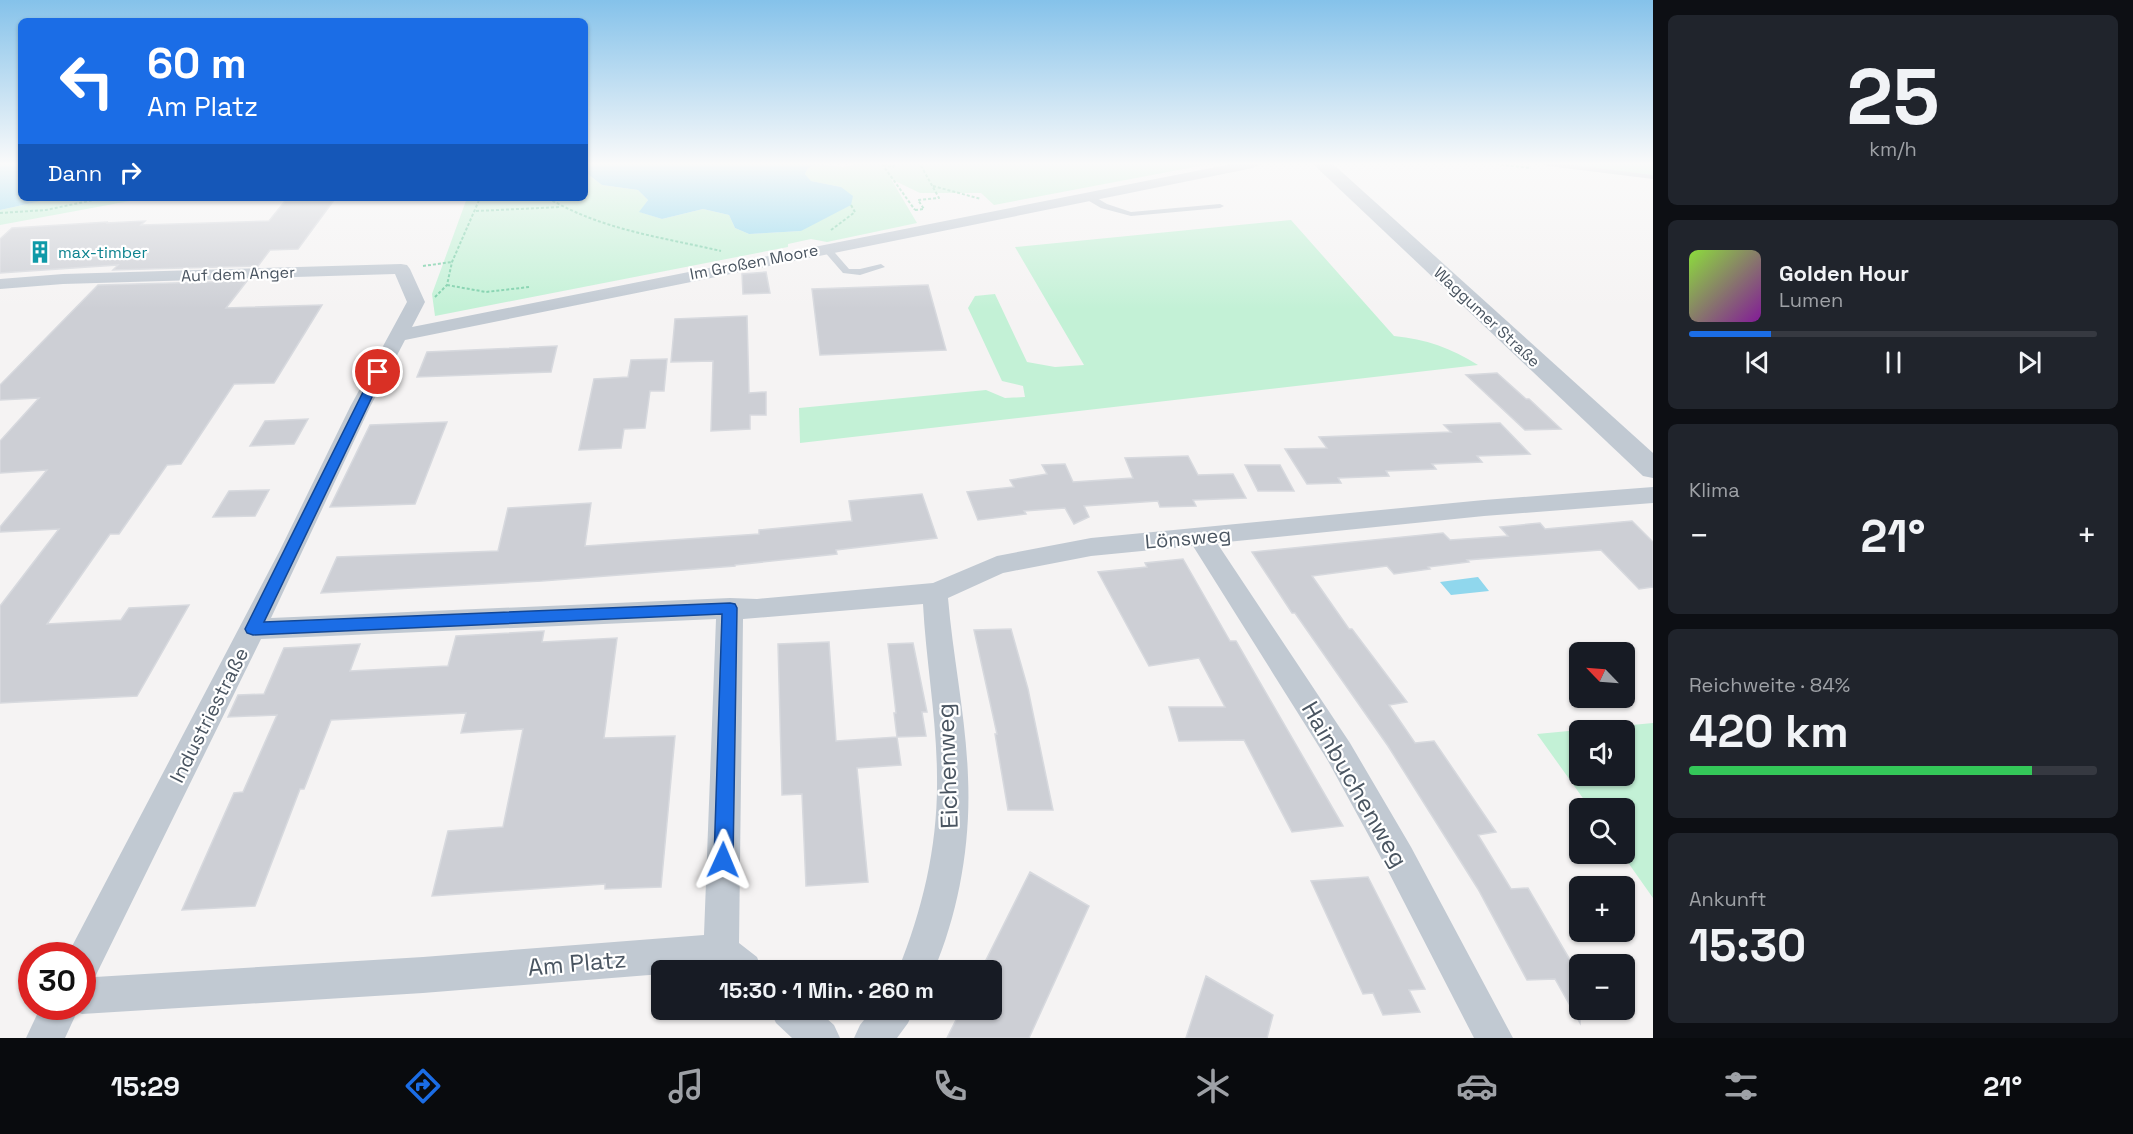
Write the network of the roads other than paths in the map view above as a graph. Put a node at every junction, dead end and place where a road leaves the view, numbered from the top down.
1 (1006, 212) edge
2 (1123, 212) edge
3 (1148, 212) edge
4 (1375, 212) edge
5 (824, 248) junction
6 (881, 267) dead end
7 (0, 284) edge
8 (397, 336) junction
9 (1653, 469) edge
10 (1653, 495) edge
11 (1201, 538) junction
12 (935, 593) junction
13 (730, 608) junction
14 (253, 629) junction
15 (94, 942) edge
16 (733, 960) edge
17 (921, 960) edge
18 (651, 965) edge
19 (96, 995) edge
20 (54, 1020) edge
21 (800, 1020) edge
22 (887, 1020) edge
23 (45, 1038) edge
24 (821, 1038) edge
25 (873, 1038) edge
26 (1494, 1038) edge

1 - 5 street, Im Großen Moore
2 - 3 lane
4 - 9 street, Waggumer Straße
5 - 6 lane
5 - 8 street, Im Großen Moore
7 - 8 street, Auf dem Anger
8 - 14 street, Industriestraße
10 - 11 street, Lönsweg
11 - 12 street, Lönsweg
11 - 26 street, Hainbuchenweg
12 - 13 street, Lönsweg
12 - 17 street, Eichenweg
13 - 14 street
13 - 16 street, Am Platz
14 - 15 street, Industriestraße
18 - 19 street, Am Platz
20 - 23 street
21 - 24 street
22 - 25 street

